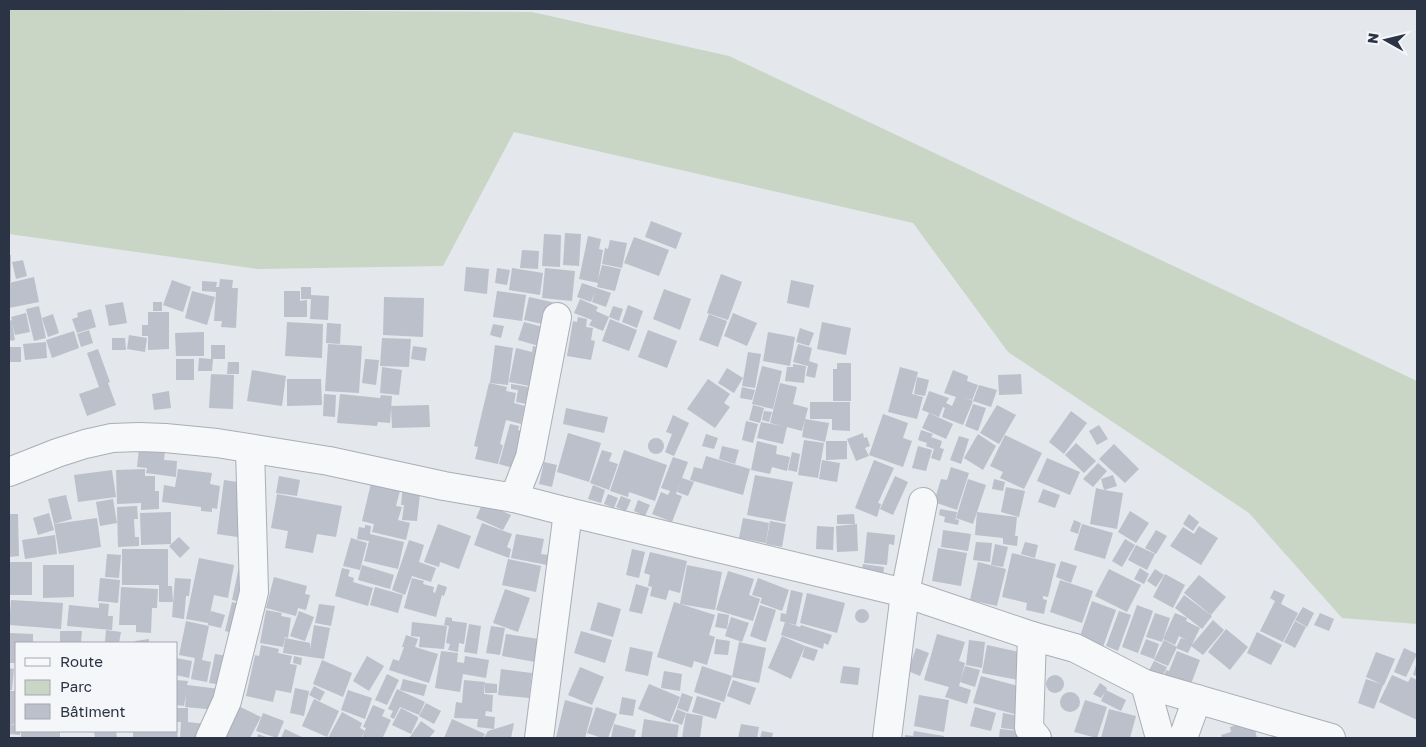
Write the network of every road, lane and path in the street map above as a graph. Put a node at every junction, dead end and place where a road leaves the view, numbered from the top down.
1 (557, 317) dead end
2 (250, 449) junction
3 (9, 472) edge
4 (514, 498) junction
5 (923, 502) dead end
6 (568, 512) junction
7 (904, 593) junction
8 (1032, 636) junction
9 (1145, 684) junction
10 (1197, 699) junction
11 (210, 738) edge
12 (539, 738) edge
13 (887, 738) edge
14 (1036, 738) edge
15 (1160, 738) edge
16 (1183, 738) edge
17 (1331, 738) edge

1 - 4 street
2 - 3 street
2 - 4 street
2 - 11 street
4 - 6 street
5 - 7 street
6 - 7 street
6 - 12 street
7 - 8 street
7 - 13 street
8 - 9 street
8 - 14 street
9 - 10 street
9 - 15 street
10 - 16 street
10 - 17 street

